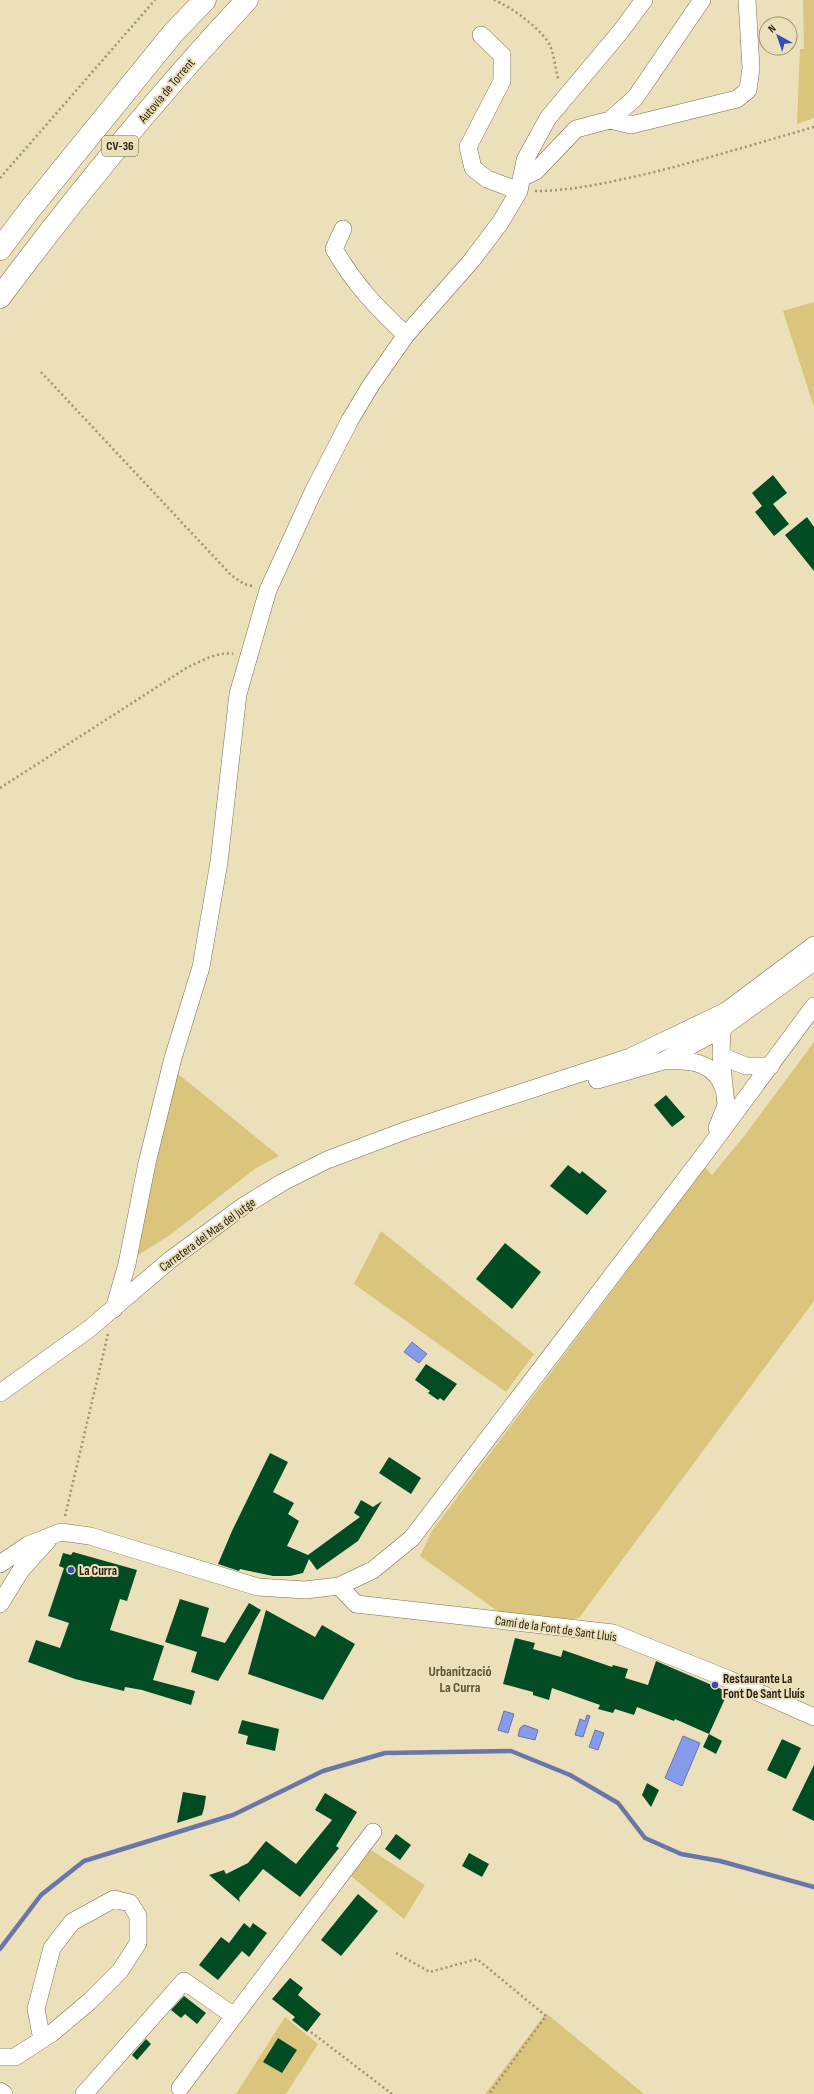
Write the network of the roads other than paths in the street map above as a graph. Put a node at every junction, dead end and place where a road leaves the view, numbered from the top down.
1 (205, 0) edge
2 (247, 0) edge
3 (644, 0) edge
4 (702, 0) edge
5 (747, 0) edge
6 (481, 35) dead end
7 (610, 120) junction
8 (520, 185) junction
9 (343, 229) dead end
10 (0, 250) edge
11 (0, 297) edge
12 (406, 335) junction
13 (814, 945) edge
14 (814, 962) edge
15 (814, 1006) edge
16 (726, 1011) junction
17 (722, 1029) junction
18 (721, 1056) junction
19 (663, 1061) junction
20 (771, 1066) junction
21 (724, 1090) junction
22 (440, 1120) junction
23 (706, 1152) junction
24 (114, 1309) junction
25 (0, 1393) edge
26 (56, 1535) junction
27 (0, 1564) edge
28 (339, 1586) junction
29 (0, 1604) edge
30 (814, 1717) edge
31 (373, 1832) dead end
32 (234, 2016) junction
33 (42, 2040) junction
34 (0, 2057) edge
35 (180, 2088) dead end
36 (0, 2091) edge
37 (4, 2094) edge
38 (84, 2094) edge

1 - 10 highway, CV-36
2 - 11 highway, Autovia de Torrent / CV-36
3 - 8 street
4 - 7 street
5 - 7 street
6 - 8 street
7 - 8 street
8 - 12 street
9 - 12 street
12 - 24 street
13 - 16 street
14 - 17 street
15 - 20 street
16 - 17 street
16 - 22 street
17 - 18 street
17 - 19 street
18 - 20 street
18 - 21 street
19 - 21 street
19 - 22 street
20 - 23 street
21 - 23 street
22 - 24 street, Carretera del Mas del Jutge
23 - 28 street
24 - 25 street, Carretera del Mas del Jutge
26 - 27 street
26 - 28 street
26 - 29 street
28 - 30 street, Camí de la Font de Sant Lluís
31 - 32 street
32 - 35 street
32 - 38 street
33 - 33 street
33 - 34 street
36 - 37 street

